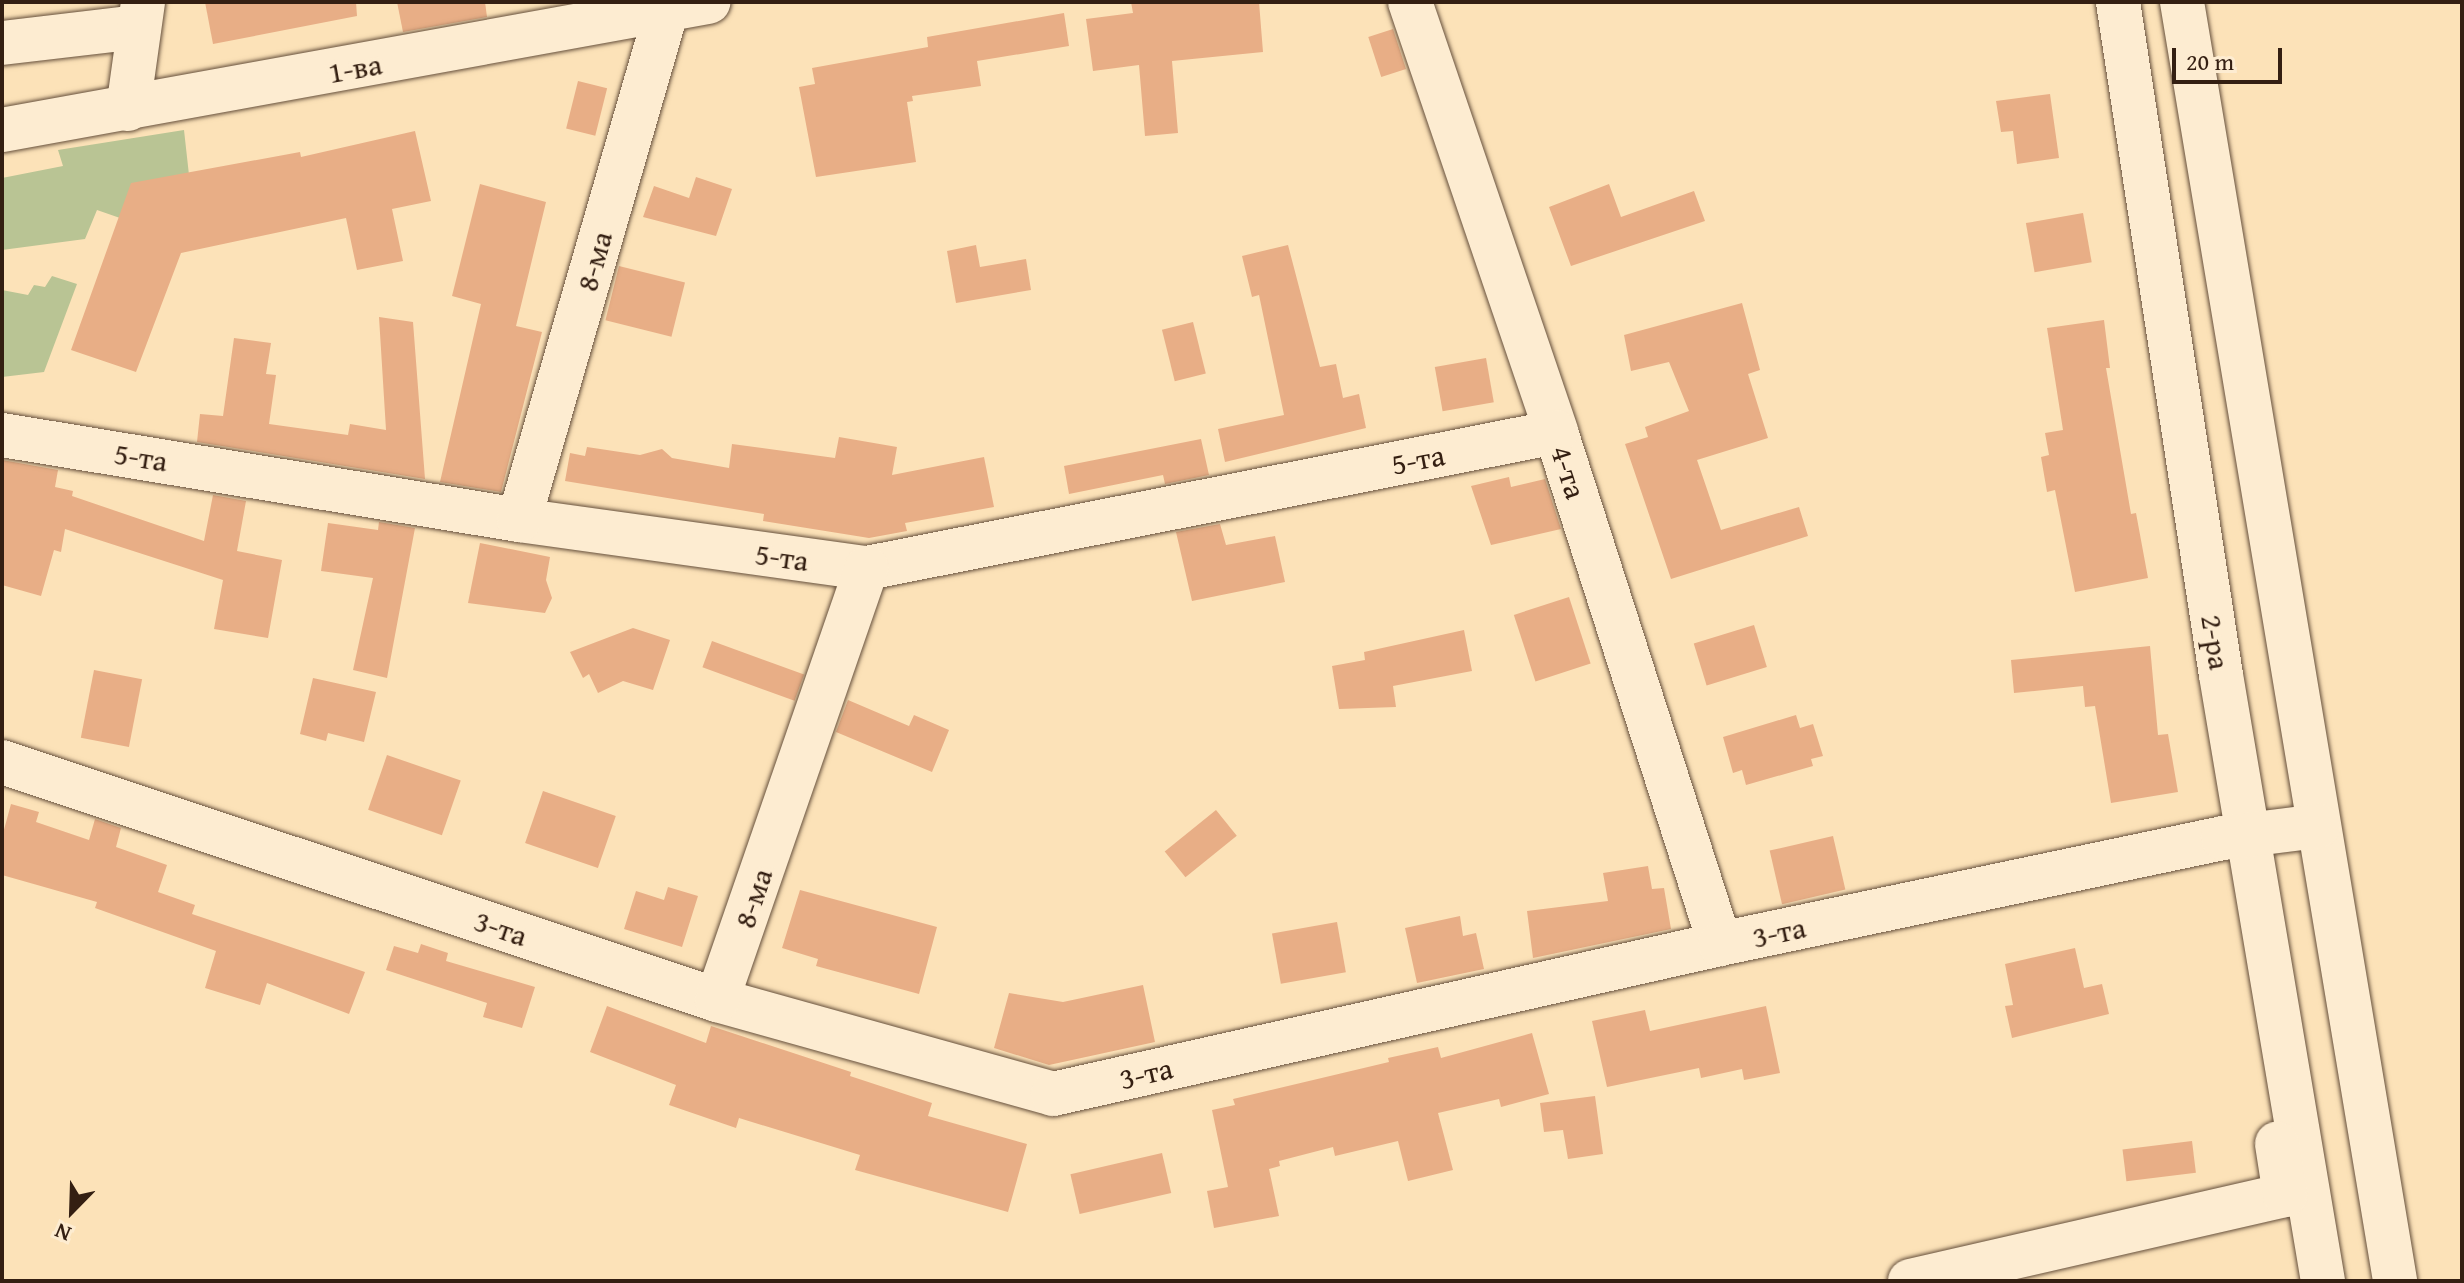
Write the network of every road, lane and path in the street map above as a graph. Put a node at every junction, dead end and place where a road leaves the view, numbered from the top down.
1 (1410, 2) edge
2 (2118, 2) edge
3 (2182, 2) edge
4 (681, 5) edge
5 (141, 14) edge
6 (2, 43) edge
7 (128, 109) junction
8 (2, 130) edge
9 (1556, 432) junction
10 (2, 435) edge
11 (519, 520) junction
12 (867, 568) junction
13 (4, 770) edge
14 (2318, 826) junction
15 (2237, 837) junction
16 (1720, 944) junction
17 (717, 1000) junction
18 (1910, 1281) edge
19 (2323, 1281) edge
20 (2395, 1281) edge

1 - 9 street, 4-та
2 - 15 street, 2-ра
3 - 14 street
4 - 7 street, 1-ва
4 - 11 street, 8-ма
5 - 6 street
5 - 7 street
7 - 8 street, 1-ва
9 - 12 street, 5-та
9 - 16 street, 4-та
10 - 11 street, 5-та
11 - 12 street, 5-та
12 - 17 street, 8-ма
13 - 17 street, 3-та
14 - 15 street, 3-та
14 - 20 street
15 - 16 street, 3-та
15 - 18 street
15 - 19 street, 2-ра
16 - 17 street, 3-та

